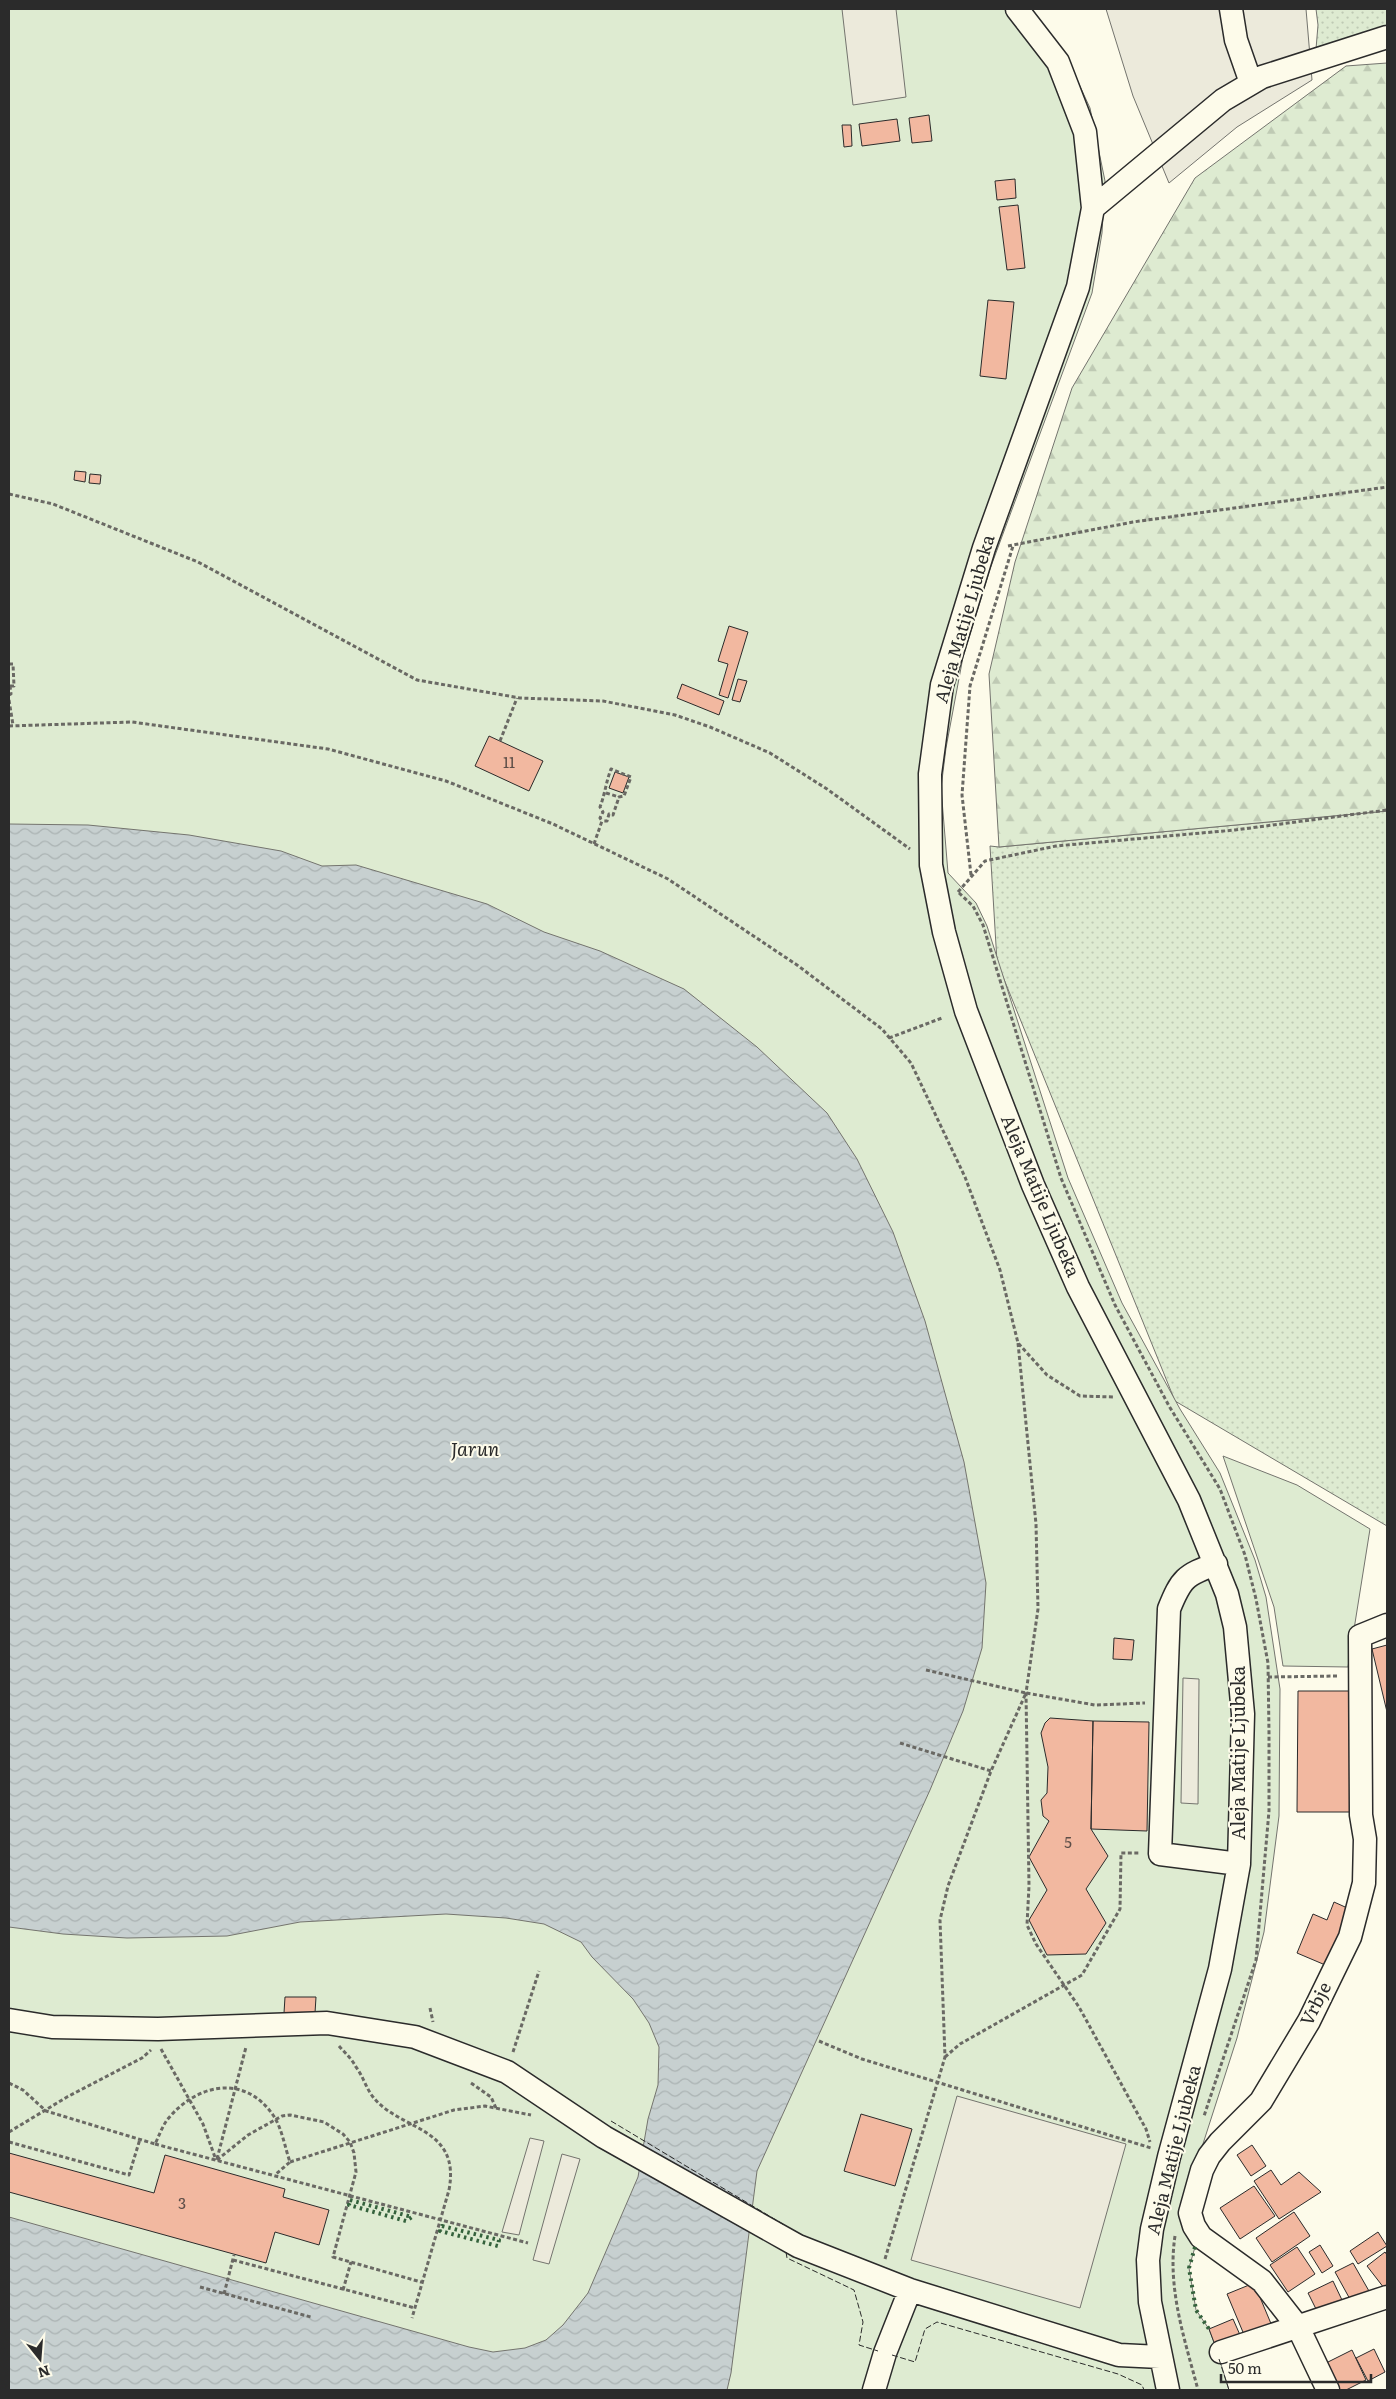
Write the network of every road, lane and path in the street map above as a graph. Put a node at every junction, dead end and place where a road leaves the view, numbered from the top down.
1 (1017, 9) edge
2 (1231, 9) edge
3 (1387, 37) edge
4 (1252, 84) junction
5 (1093, 208) junction
6 (1387, 487) edge
7 (9, 494) edge
8 (9, 664) edge
9 (9, 686) edge
10 (9, 695) edge
11 (517, 698) junction
12 (9, 700) edge
13 (11, 726) edge
14 (500, 741) dead end
15 (606, 794) junction
16 (619, 797) junction
17 (1387, 810) edge
18 (602, 821) junction
19 (594, 844) junction
20 (902, 844) dead end
21 (971, 876) junction
22 (958, 892) dead end
23 (942, 1018) dead end
24 (889, 1038) junction
25 (1018, 1343) junction
26 (1131, 1392) junction
27 (1216, 1564) junction
28 (1387, 1625) edge
29 (926, 1670) dead end
30 (1360, 1675) junction
31 (1268, 1677) dead end
32 (1026, 1693) junction
33 (1166, 1702) junction
34 (900, 1743) dead end
35 (991, 1771) junction
36 (1160, 1854) junction
37 (1238, 1864) junction
38 (539, 1971) dead end
39 (1065, 1985) junction
40 (9, 2020) edge
41 (334, 2040) dead end
42 (819, 2041) dead end
43 (247, 2044) dead end
44 (945, 2057) junction
45 (507, 2072) junction
46 (938, 2081) junction
47 (9, 2083) edge
48 (236, 2088) junction
49 (188, 2099) junction
50 (46, 2111) junction
51 (538, 2116) dead end
52 (276, 2119) junction
53 (412, 2122) junction
54 (9, 2132) edge
55 (140, 2139) junction
56 (9, 2142) edge
57 (350, 2142) junction
58 (155, 2144) junction
59 (217, 2160) junction
60 (290, 2162) junction
61 (275, 2175) junction
62 (349, 2195) junction
63 (441, 2220) junction
64 (528, 2243) dead end
65 (234, 2255) dead end
66 (233, 2260) junction
67 (351, 2262) junction
68 (880, 2277) junction
69 (421, 2282) junction
70 (200, 2287) dead end
71 (343, 2290) junction
72 (910, 2290) junction
73 (224, 2294) junction
74 (1387, 2297) edge
75 (414, 2308) junction
76 (311, 2317) dead end
77 (412, 2318) dead end
78 (1298, 2326) junction
79 (1221, 2352) dead end
80 (1160, 2357) junction
81 (874, 2390) edge
82 (1168, 2390) edge
83 (1328, 2390) edge

1 - 5 street, Aleja Matije Ljubeka
2 - 4 street
3 - 4 street
4 - 5 street
5 - 26 street, Aleja Matije Ljubeka
6 - 21 path
7 - 11 path
8 - 9 path
9 - 10 path
11 - 14 path
11 - 20 path
12 - 13 path
13 - 19 path
15 - 16 path
15 - 16 path
15 - 18 path
16 - 18 path
17 - 21 path
18 - 19 path
19 - 24 path
21 - 22 path
23 - 24 path
24 - 25 path
25 - 26 path
25 - 32 path
26 - 27 street, Aleja Matije Ljubeka
27 - 33 street
27 - 37 street, Aleja Matije Ljubeka
28 - 30 street, Vrbje
29 - 32 path
30 - 31 path
30 - 78 street, Vrbje
32 - 33 path
32 - 35 path
32 - 39 path
33 - 36 street
34 - 35 path
35 - 44 path
36 - 37 street
36 - 39 path
37 - 80 street, Aleja Matije Ljubeka
38 - 45 path
39 - 44 path
39 - 46 path
40 - 45 street
41 - 53 path
42 - 46 path
43 - 48 path
44 - 46 path
45 - 68 street
46 - 68 path
47 - 50 path
48 - 49 path
48 - 52 path
48 - 59 path
49 - 50 path
49 - 58 path
49 - 59 path
50 - 54 path
50 - 55 path
51 - 53 path
52 - 57 path
52 - 59 path
52 - 60 path
53 - 57 path
53 - 63 path
55 - 56 path
55 - 58 path
57 - 60 path
57 - 62 path
58 - 59 path
59 - 61 path
60 - 61 path
61 - 62 path
62 - 63 path
62 - 67 path
63 - 64 path
63 - 69 path
65 - 66 path
66 - 71 path
66 - 73 path
67 - 69 path
67 - 71 path
68 - 72 street
69 - 75 path
70 - 73 path
71 - 75 path
72 - 80 street
72 - 81 street
73 - 76 path
74 - 78 street
75 - 77 path
78 - 79 street
78 - 83 street, Vrbje
80 - 82 street, Aleja Matije Ljubeka

